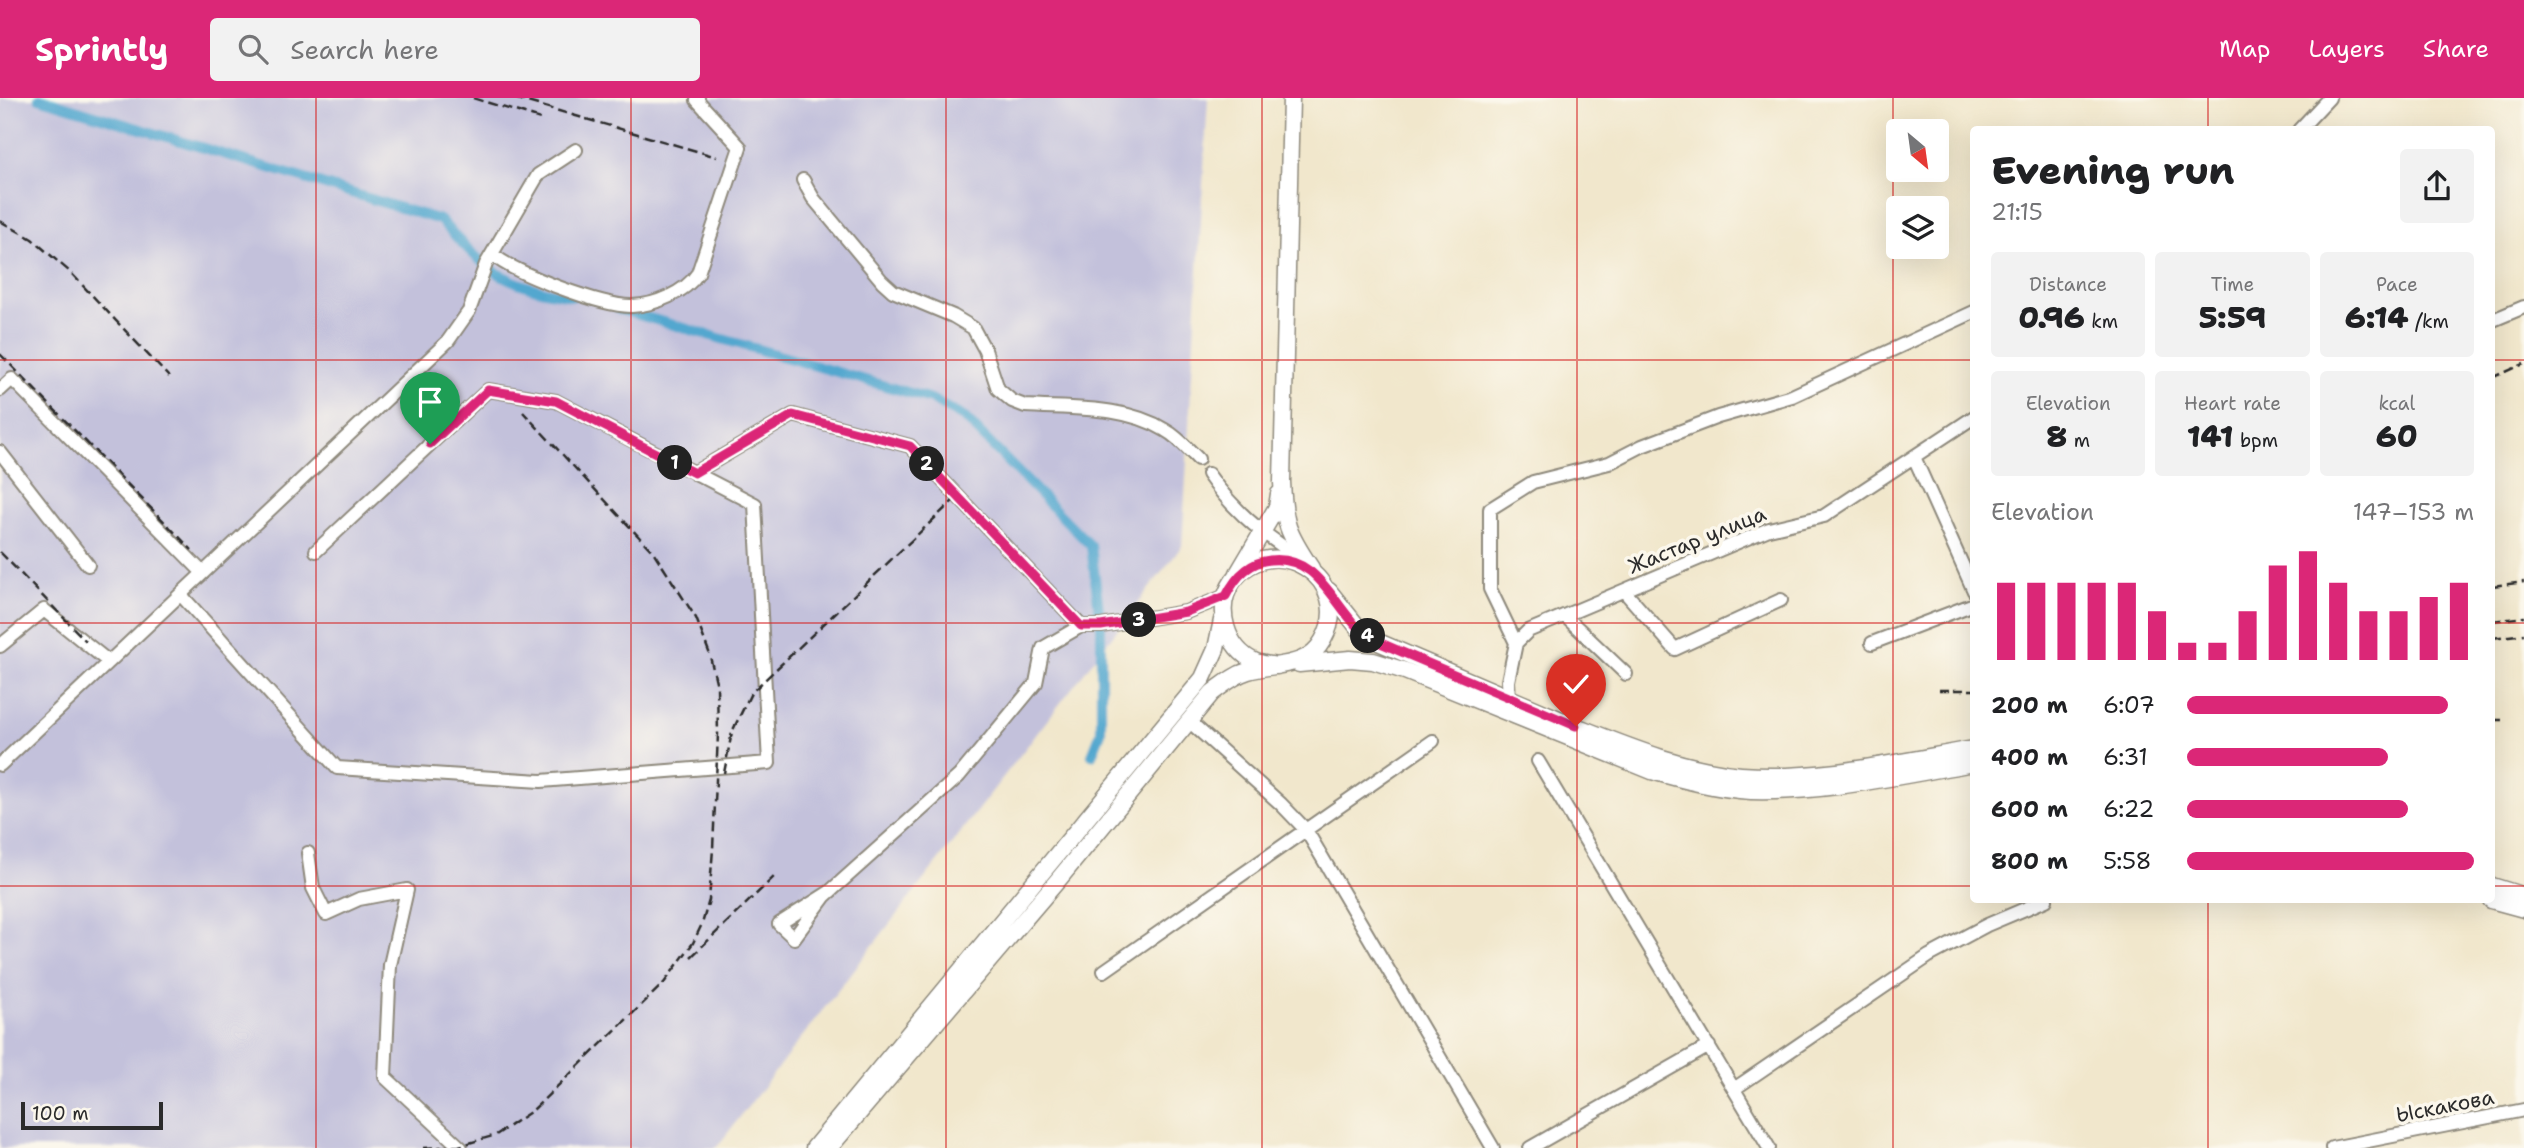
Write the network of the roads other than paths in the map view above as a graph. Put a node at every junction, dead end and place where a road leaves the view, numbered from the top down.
1 (698, 98) edge
2 (1291, 98) edge
3 (2329, 98) edge
4 (2302, 126) edge
5 (576, 150) dead end
6 (803, 180) dead end
7 (492, 254) junction
8 (2524, 307) edge
9 (1970, 314) edge
10 (2495, 319) edge
11 (0, 390) edge
12 (1970, 420) edge
13 (0, 452) edge
14 (1914, 457) junction
15 (1198, 459) dead end
16 (694, 473) junction
17 (1208, 474) dead end
18 (1282, 482) junction
19 (1262, 531) junction
20 (316, 551) dead end
21 (88, 565) dead end
22 (203, 573) junction
23 (1314, 574) junction
24 (1970, 583) edge
25 (1624, 591) junction
26 (181, 595) junction
27 (1228, 596) junction
28 (1781, 600) dead end
29 (1970, 606) edge
30 (1565, 616) junction
31 (1081, 626) junction
32 (1516, 643) junction
33 (1872, 643) dead end
34 (0, 646) edge
35 (109, 662) junction
36 (1408, 663) junction
37 (1283, 666) junction
38 (1626, 674) dead end
39 (1509, 698) junction
40 (1189, 721) junction
41 (1433, 741) dead end
42 (1970, 750) edge
43 (1538, 761) dead end
44 (1970, 764) edge
45 (0, 765) edge
46 (1306, 830) junction
47 (309, 853) dead end
48 (2495, 887) edge
49 (831, 891) dead end
50 (2524, 896) edge
51 (2495, 901) edge
52 (2039, 903) edge
53 (2524, 909) edge
54 (1104, 971) dead end
55 (1709, 1046) junction
56 (1734, 1089) junction
57 (2524, 1110) edge
58 (2354, 1146) edge
59 (461, 1148) edge
60 (814, 1148) edge
61 (829, 1148) edge
62 (1493, 1148) edge
63 (1530, 1148) edge
64 (1769, 1148) edge
65 (2332, 1148) edge

1 - 7 street
2 - 18 main road
3 - 4 street
5 - 7 street
6 - 15 street
7 - 22 street
8 - 10 street
9 - 32 street
11 - 22 street
12 - 14 street, Жастар улица
13 - 21 street
14 - 24 street
14 - 25 street, Жастар улица
16 - 20 street
16 - 26 street
16 - 31 street
17 - 19 street
18 - 19 main road
18 - 23 main road
19 - 23 street
19 - 27 main road
22 - 26 street
23 - 27 main road
23 - 36 main road
23 - 37 main road
25 - 28 street
25 - 30 street, Жастар улица
26 - 35 street
27 - 31 street
27 - 37 main road
27 - 60 main road
29 - 33 street
30 - 32 street, Жастар улица
30 - 38 street
31 - 49 street
32 - 39 street
34 - 35 street
35 - 45 street
36 - 37 main road
36 - 39 main road
36 - 44 main road
37 - 40 main road
39 - 42 main road
40 - 46 street
40 - 61 main road
41 - 46 street
43 - 55 street
46 - 54 street
46 - 62 street
47 - 59 street
48 - 50 main road
51 - 53 main road
52 - 56 street
55 - 56 street
55 - 63 street
56 - 64 street
57 - 58 street, Ыскакова
58 - 65 street, Ыскакова

